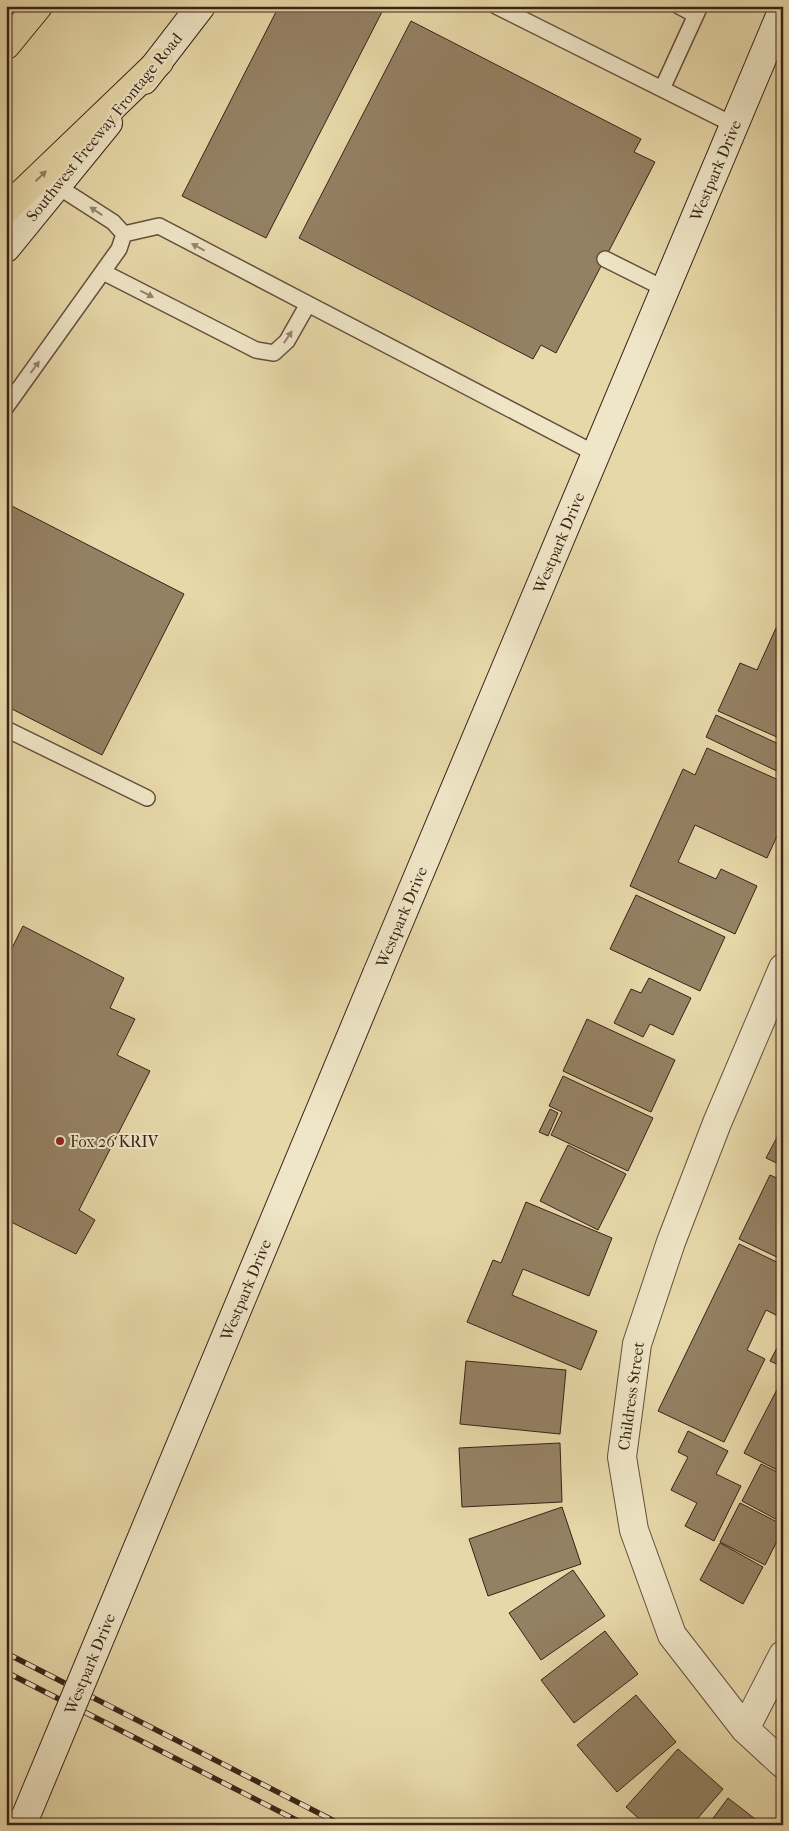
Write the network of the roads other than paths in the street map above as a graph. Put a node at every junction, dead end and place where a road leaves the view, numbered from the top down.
1 (38, 6) edge
2 (201, 6) edge
3 (496, 6) edge
4 (679, 6) edge
5 (783, 9) edge
6 (698, 11) edge
7 (6, 45) edge
8 (159, 62) junction
9 (662, 89) junction
10 (734, 125) junction
11 (57, 186) junction
12 (6, 210) edge
13 (124, 234) junction
14 (6, 248) edge
15 (605, 259) dead end
16 (103, 272) junction
17 (665, 289) junction
18 (308, 304) junction
19 (6, 407) edge
20 (596, 454) junction
21 (6, 729) edge
22 (147, 798) dead end
23 (783, 968) edge
24 (783, 1655) edge
25 (745, 1728) junction
26 (783, 1764) edge
27 (22, 1825) edge

1 - 7 highway
2 - 8 main road, Southwest Freeway Frontage Road
3 - 9 lane
4 - 6 lane
5 - 10 main road, Westpark Drive
6 - 9 lane
8 - 11 main road, Southwest Freeway Frontage Road
12 -> 8 highway
9 - 10 lane
10 - 17 main road, Westpark Drive
13 -> 11 lane
11 - 14 main road, Southwest Freeway Frontage Road
13 - 16 lane
18 -> 13 lane
15 - 17 lane
16 -> 18 lane
19 -> 16 lane
17 - 20 main road, Westpark Drive
18 - 20 lane
20 - 27 main road, Westpark Drive, bridge
21 - 22 lane
23 - 25 main road, Childress Street
24 - 25 main road
25 - 26 main road, Childress Street

